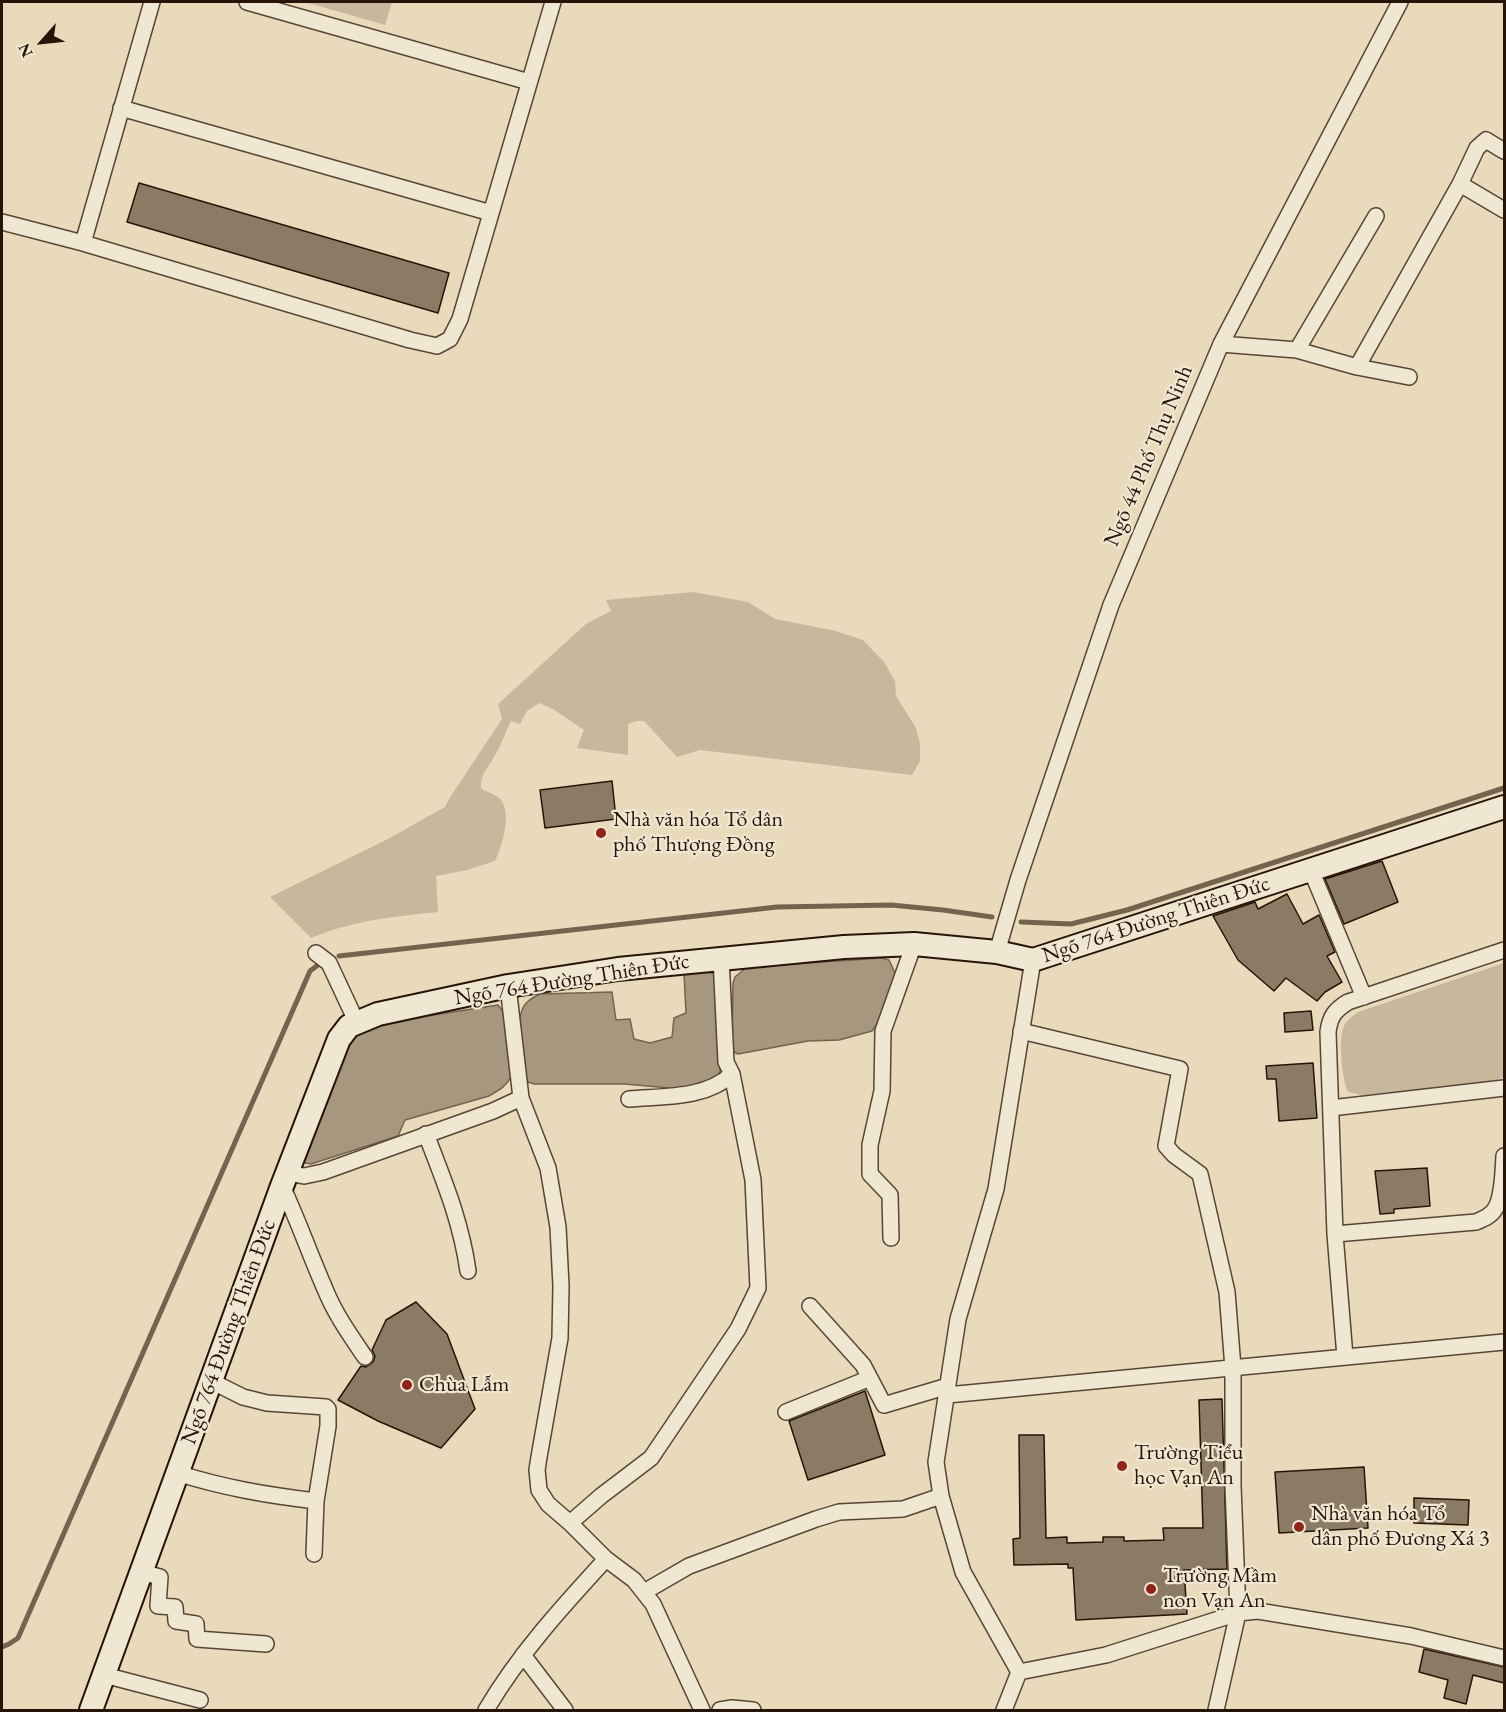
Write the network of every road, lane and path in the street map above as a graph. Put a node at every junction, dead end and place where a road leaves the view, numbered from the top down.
1 (152, 2) edge
2 (247, 2) edge
3 (553, 2) edge
4 (1400, 2) edge
5 (530, 82) junction
6 (122, 108) junction
7 (1504, 151) edge
8 (1460, 184) junction
9 (1504, 210) edge
10 (491, 213) junction
11 (1376, 216) dead end
12 (2, 222) edge
13 (83, 243) junction
14 (1221, 344) junction
15 (1297, 350) junction
16 (1357, 367) junction
17 (1409, 377) dead end
18 (1504, 807) edge
19 (1311, 870) junction
20 (914, 944) junction
21 (1504, 950) edge
22 (997, 952) junction
23 (316, 953) dead end
24 (721, 958) junction
25 (1033, 960) junction
26 (508, 986) junction
27 (1364, 997) junction
28 (357, 1023) junction
29 (1021, 1031) junction
30 (732, 1074) junction
31 (1504, 1088) edge
32 (521, 1098) junction
33 (628, 1099) dead end
34 (1331, 1108) junction
35 (426, 1134) junction
36 (1504, 1156) edge
37 (285, 1179) junction
38 (1335, 1234) junction
39 (891, 1239) dead end
40 (468, 1271) dead end
41 (810, 1306) dead end
42 (1504, 1342) edge
43 (365, 1357) dead end
44 (1345, 1357) junction
45 (1233, 1368) junction
46 (870, 1378) junction
47 (211, 1382) junction
48 (947, 1390) junction
49 (786, 1412) dead end
50 (177, 1473) junction
51 (941, 1496) junction
52 (316, 1501) junction
53 (570, 1523) junction
54 (314, 1554) dead end
55 (606, 1559) junction
56 (141, 1572) junction
57 (644, 1592) junction
58 (1238, 1613) junction
59 (266, 1644) dead end
60 (523, 1655) junction
61 (1504, 1658) edge
62 (1019, 1672) junction
63 (104, 1675) junction
64 (200, 1700) dead end
65 (91, 1710) edge
66 (486, 1710) edge
67 (565, 1710) edge
68 (702, 1710) edge
69 (720, 1710) edge
70 (753, 1710) edge
71 (1004, 1710) edge
72 (1216, 1710) edge

1 - 6 street
2 - 5 street
3 - 5 street
4 - 14 street, Ngõ 44 Phố Thụ Ninh
5 - 10 street
6 - 10 street
6 - 13 street
7 - 8 street
8 - 9 street
8 - 16 street
10 - 13 street
11 - 15 street
12 - 13 street
14 - 15 street
14 - 22 street, Ngõ 44 Phố Thụ Ninh
15 - 16 street
16 - 17 street
18 - 19 street, Ngõ 764 Đường Thiên Đức
19 - 25 street, Ngõ 764 Đường Thiên Đức
19 - 27 street
20 - 22 street, Ngõ 764 Đường Thiên Đức
20 - 24 street, Ngõ 764 Đường Thiên Đức
20 - 39 street
21 - 27 street
22 - 25 street, Ngõ 764 Đường Thiên Đức
23 - 28 street
24 - 26 street, Ngõ 764 Đường Thiên Đức
24 - 30 street
25 - 29 street
26 - 28 street, Ngõ 764 Đường Thiên Đức
26 - 32 street
27 - 34 street
28 - 37 street, Ngõ 764 Đường Thiên Đức
29 - 45 street
29 - 48 street
30 - 33 street
30 - 53 street
31 - 34 street
32 - 35 street
32 - 53 street
34 - 38 street
35 - 37 street
35 - 40 street
36 - 38 street
37 - 43 street
37 - 47 street, Ngõ 764 Đường Thiên Đức
38 - 44 street
41 - 46 street
42 - 44 street
44 - 45 street
45 - 48 street
45 - 58 street
46 - 48 street
46 - 49 street
47 - 50 street, Ngõ 764 Đường Thiên Đức
47 - 52 street
48 - 51 street
50 - 52 street
50 - 56 street, Ngõ 764 Đường Thiên Đức
51 - 57 street
51 - 62 street
52 - 54 street
53 - 55 street
55 - 57 street
55 - 60 street
56 - 59 street
56 - 63 street, Ngõ 764 Đường Thiên Đức
57 - 68 street
58 - 61 street
58 - 62 street
58 - 72 street
60 - 66 street
60 - 67 street
62 - 71 street
63 - 64 street
63 - 65 street, Ngõ 764 Đường Thiên Đức
69 - 70 street

